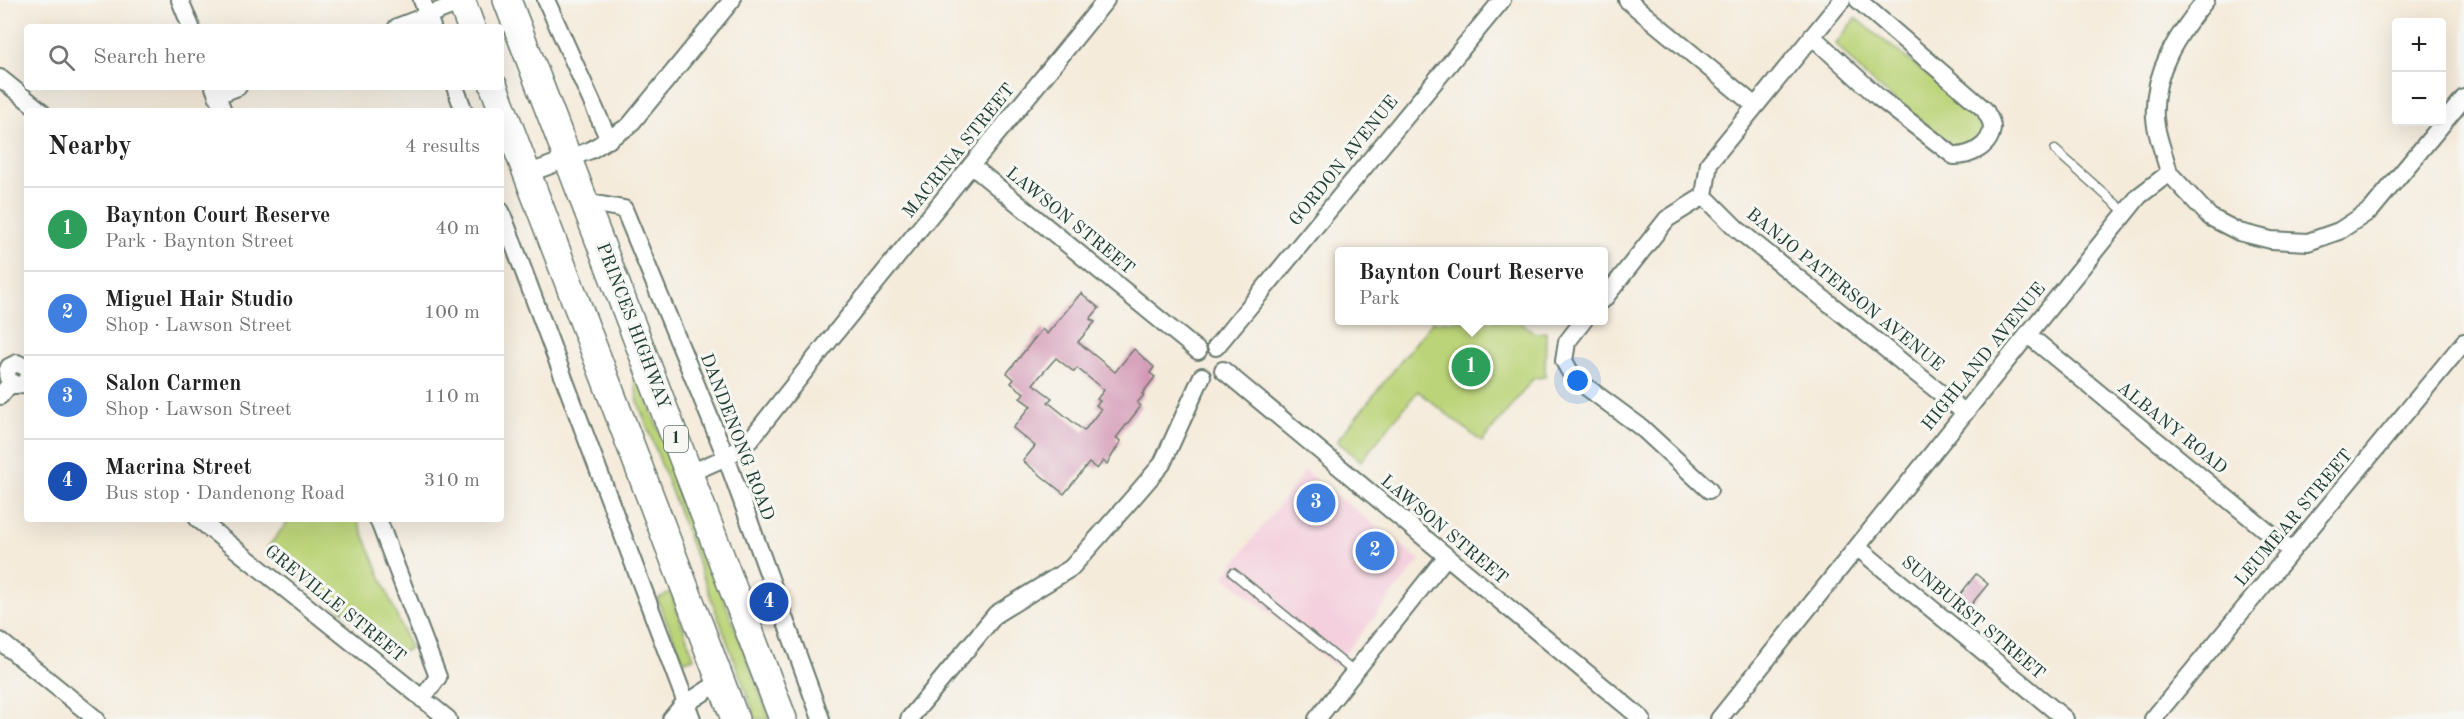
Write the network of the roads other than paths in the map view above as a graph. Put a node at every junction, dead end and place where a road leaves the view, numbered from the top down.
1 (180, 0) edge
2 (507, 0) edge
3 (546, 0) edge
4 (732, 0) edge
5 (1106, 0) edge
6 (1502, 0) edge
7 (1627, 0) edge
8 (1842, 0) edge
9 (1858, 0) edge
10 (2206, 0) edge
11 (465, 7) edge
12 (427, 14) edge
13 (190, 24) edge
14 (405, 24) edge
15 (1812, 36) junction
16 (0, 78) edge
17 (233, 90) edge
18 (456, 90) edge
19 (495, 90) edge
20 (218, 98) edge
21 (2464, 98) edge
22 (1754, 105) junction
23 (37, 108) edge
24 (463, 108) edge
25 (502, 108) edge
26 (504, 113) edge
27 (609, 140) junction
28 (2055, 150) dead end
29 (568, 158) junction
30 (972, 166) junction
31 (2169, 173) junction
32 (527, 174) junction
33 (1704, 196) junction
34 (585, 202) junction
35 (2126, 213) junction
36 (504, 218) edge
37 (1608, 294) edge
38 (1581, 325) edge
39 (2027, 334) junction
40 (2464, 342) edge
41 (1216, 347) junction
42 (1198, 351) junction
43 (1223, 370) junction
44 (20, 372) edge
45 (1202, 376) junction
46 (0, 396) edge
47 (1964, 412) junction
48 (726, 457) junction
49 (689, 473) junction
50 (1709, 490) dead end
51 (202, 522) edge
52 (379, 522) edge
53 (1857, 547) junction
54 (2291, 551) junction
55 (1446, 557) junction
56 (1233, 573) dead end
57 (0, 641) edge
58 (1354, 672) junction
59 (721, 681) junction
60 (422, 699) junction
61 (689, 711) edge
62 (96, 719) edge
63 (448, 719) edge
64 (671, 719) edge
65 (735, 719) edge
66 (783, 719) edge
67 (821, 719) edge
68 (909, 719) edge
69 (1317, 719) edge
70 (1642, 719) edge
71 (1719, 719) edge
72 (2065, 719) edge
73 (2153, 719) edge

1 - 13 street
2 - 29 highway, PRINCES HIGHWAY / 1
3 - 27 street
4 - 27 street
5 - 30 street, MACRINA STREET
6 - 41 street, GORDON AVENUE
7 - 22 street
8 - 15 street
9 - 15 street
10 - 31 street
11 - 12 street
12 - 14 street
15 - 22 street
16 - 23 street
17 - 20 street
18 - 24 street
19 - 25 highway
21 - 31 street
22 - 33 street
26 - 32 highway
27 - 29 street
28 - 35 lane
29 - 32 street
29 - 34 highway, PRINCES HIGHWAY / 1
30 - 42 street, LAWSON STREET
30 - 48 street, MACRINA STREET
31 - 35 street, HIGHLAND AVENUE
32 - 59 highway
33 - 37 street
33 - 47 street, BANJO PATERSON AVENUE
34 - 48 street, DANDENONG ROAD
34 - 49 highway, PRINCES HIGHWAY / 1
35 - 39 street, HIGHLAND AVENUE
36 - 61 street
38 - 50 street
39 - 47 street, HIGHLAND AVENUE
39 - 54 street, ALBANY ROAD
40 - 54 street, LEUMEAR STREET
41 - 42 street
41 - 43 street
42 - 45 street
43 - 45 street
43 - 55 street, LAWSON STREET
44 - 46 street
45 - 68 street
47 - 53 street, HIGHLAND AVENUE
48 - 49 street, MACRINA STREET
48 - 67 street, DANDENONG ROAD
49 - 66 highway, PRINCES HIGHWAY / 1
51 - 60 street, GREVILLE STREET
52 - 60 street
53 - 71 street, HIGHLAND AVENUE
53 - 72 street, SUNBURST STREET
54 - 73 street, LEUMEAR STREET
55 - 58 street
55 - 70 street, LAWSON STREET
56 - 58 lane
57 - 62 street
58 - 69 street
59 - 61 street
59 - 65 highway
60 - 63 street, GREVILLE STREET
61 - 64 street

